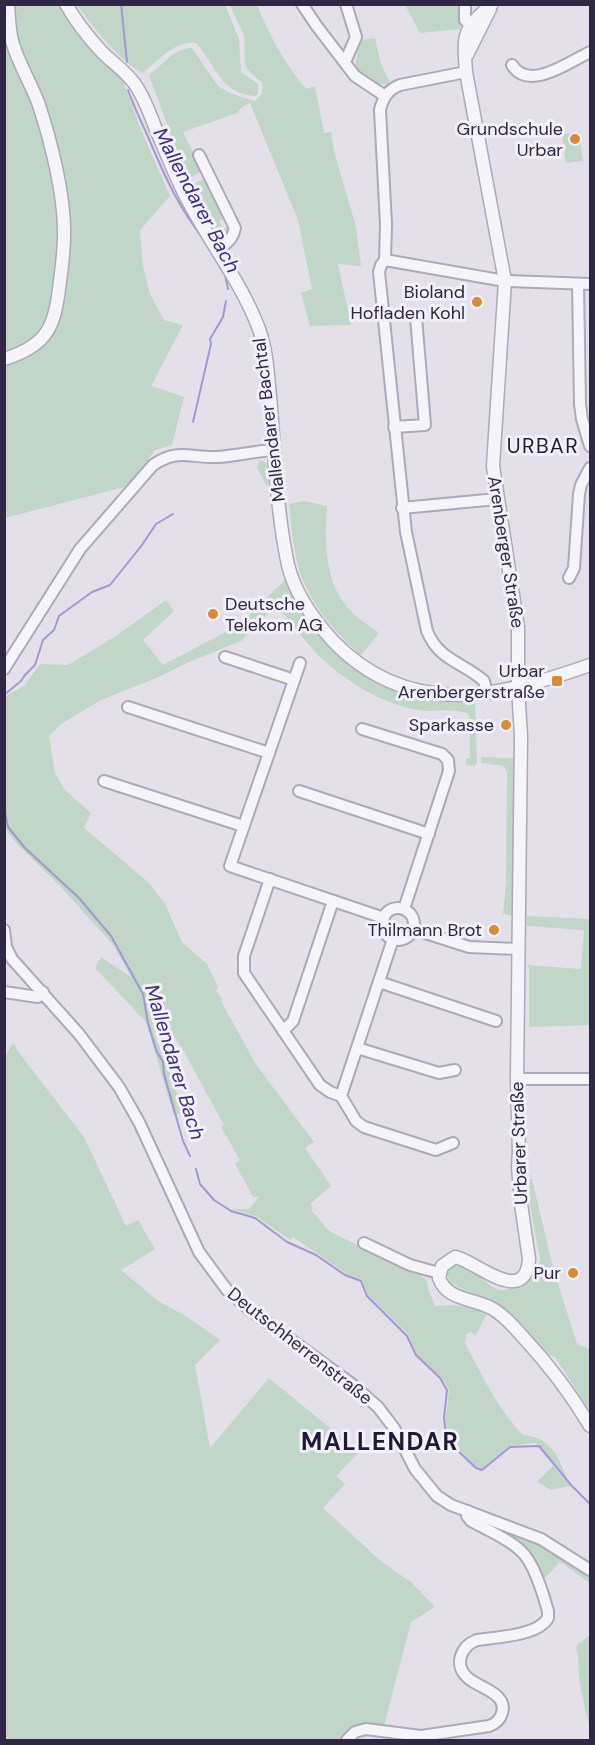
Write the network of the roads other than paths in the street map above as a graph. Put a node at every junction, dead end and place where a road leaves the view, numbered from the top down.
1 (8, 4) edge
2 (66, 4) edge
3 (302, 4) edge
4 (346, 4) edge
5 (465, 4) edge
6 (493, 4) edge
7 (470, 25) junction
8 (591, 52) edge
9 (345, 62) junction
10 (512, 64) dead end
11 (466, 65) junction
12 (385, 96) junction
13 (199, 155) dead end
14 (218, 249) junction
15 (385, 260) junction
16 (505, 281) junction
17 (578, 284) junction
18 (591, 284) edge
19 (416, 317) dead end
20 (4, 359) edge
21 (394, 427) junction
22 (591, 446) edge
23 (274, 450) junction
24 (591, 468) edge
25 (496, 499) junction
26 (402, 508) junction
27 (568, 578) dead end
28 (225, 657) dead end
29 (300, 663) dead end
30 (591, 665) edge
31 (4, 669) edge
32 (294, 680) junction
33 (518, 688) junction
34 (487, 694) junction
35 (128, 707) dead end
36 (362, 729) dead end
37 (269, 753) junction
38 (104, 781) dead end
39 (299, 791) dead end
40 (243, 826) junction
41 (429, 834) junction
42 (270, 879) junction
43 (333, 901) junction
44 (404, 909) junction
45 (384, 918) junction
46 (413, 929) junction
47 (4, 930) edge
48 (393, 939) junction
49 (519, 949) junction
50 (379, 982) junction
51 (4, 992) edge
52 (43, 992) junction
53 (496, 1021) dead end
54 (284, 1031) junction
55 (357, 1048) junction
56 (455, 1070) dead end
57 (517, 1079) junction
58 (591, 1079) edge
59 (341, 1096) junction
60 (453, 1143) dead end
61 (364, 1243) dead end
62 (439, 1273) junction
63 (591, 1425) edge
64 (468, 1511) junction
65 (591, 1570) edge
66 (347, 1740) edge

1 - 20 street
2 - 14 street, Mallendarer Bachtal
3 - 9 street
4 - 9 street
5 - 7 street
6 - 7 street
6 - 11 street
7 - 11 street, Arenberger Straße
8 - 10 street
9 - 12 street
11 - 12 street
11 - 16 street, Arenberger Straße
12 - 15 street
13 - 14 street
14 - 23 street, Mallendarer Bachtal
15 - 16 street
15 - 21 street
16 - 17 street
16 - 25 street, Arenberger Straße
17 - 18 street
17 - 22 street
19 - 21 street
21 - 26 street
23 - 31 street
23 - 34 street, Mallendarer Bachtal
24 - 27 street
25 - 26 street
25 - 33 street, Arenberger Straße
26 - 34 street
28 - 32 street
29 - 32 street
30 - 33 street, Mallendarer Bachtal
32 - 37 street
33 - 34 street, Mallendarer Bachtal
33 - 49 street, Urbarer Straße
35 - 37 street
36 - 41 street
37 - 40 street
38 - 40 street
39 - 41 street
40 - 42 street
41 - 44 street
42 - 43 street
42 - 54 street
43 - 45 street
43 - 54 street
44 - 45 street
44 - 46 street
45 - 48 street
46 - 48 street
46 - 49 street
47 - 52 street, Deutschherrenstraße
48 - 50 street
49 - 57 street, Urbarer Straße
50 - 53 street
50 - 55 street
51 - 52 street
52 - 64 street, Deutschherrenstraße
54 - 59 street
55 - 56 street
55 - 59 street
57 - 58 street
57 - 62 street, Urbarer Straße
59 - 60 street
61 - 62 street
62 - 63 street
64 - 65 street, Deutschherrenstraße
64 - 66 street

